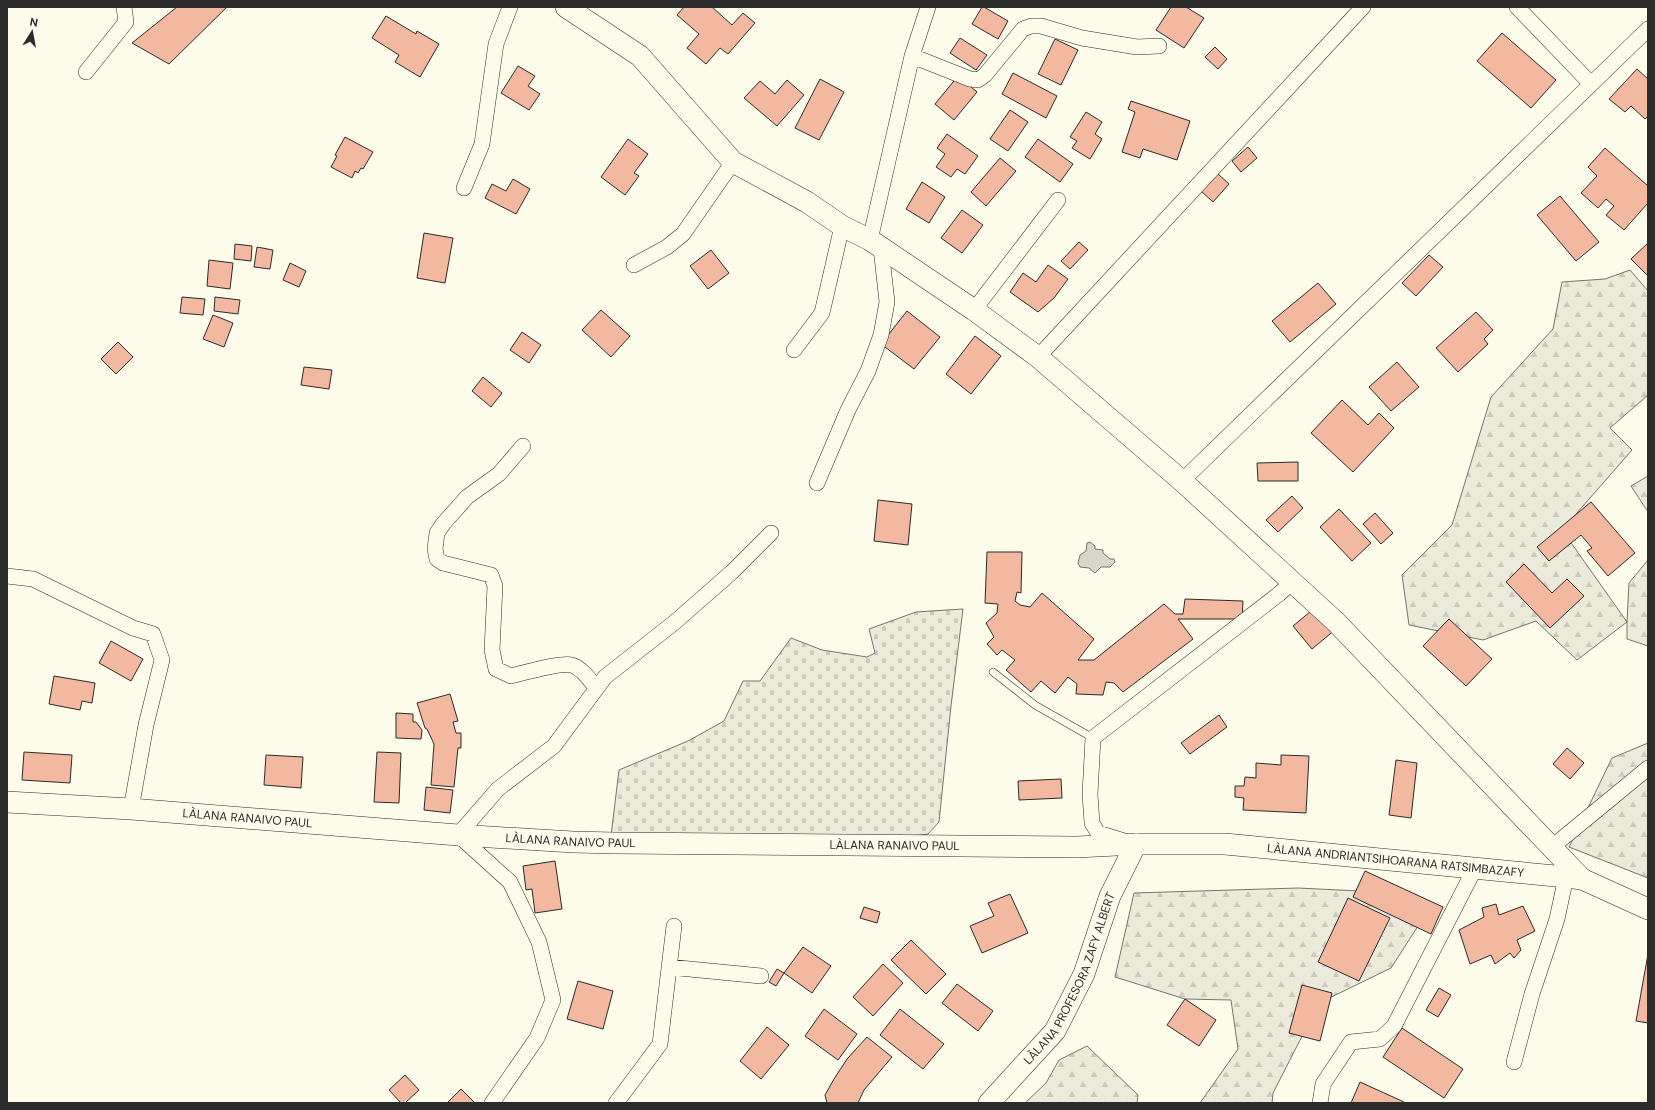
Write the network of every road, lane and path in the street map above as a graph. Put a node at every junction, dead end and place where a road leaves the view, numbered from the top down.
1 (124, 7) edge
2 (510, 7) edge
3 (566, 7) edge
4 (928, 7) edge
5 (1363, 7) edge
6 (1517, 7) edge
7 (1646, 34) edge
8 (1159, 46) dead end
9 (912, 56) junction
10 (86, 72) dead end
11 (1591, 84) junction
12 (733, 162) junction
13 (464, 188) dead end
14 (1058, 200) dead end
15 (842, 226) junction
16 (875, 244) junction
17 (634, 265) dead end
18 (974, 310) junction
19 (794, 350) dead end
20 (1038, 357) junction
21 (522, 446) dead end
22 (1182, 481) junction
23 (817, 483) dead end
24 (771, 533) dead end
25 (7, 576) edge
26 (1292, 582) junction
27 (993, 672) dead end
28 (596, 688) junction
29 (1093, 738) junction
30 (1648, 768) edge
31 (7, 802) edge
32 (131, 809) junction
33 (458, 835) junction
34 (1136, 844) junction
35 (1552, 847) junction
36 (1475, 868) junction
37 (1574, 878) junction
38 (1648, 909) edge
39 (674, 926) dead end
40 (669, 967) junction
41 (761, 976) dead end
42 (1514, 1062) dead end
43 (492, 1103) edge
44 (616, 1103) edge
45 (989, 1103) edge
46 (1320, 1103) edge

1 - 10 street
2 - 13 street
3 - 12 street
4 - 9 street
5 - 20 street
6 - 11 street
7 - 11 street
8 - 9 street
9 - 16 street
11 - 22 street
12 - 15 street
12 - 17 street
14 - 18 street
15 - 16 street
15 - 19 street
16 - 18 street
16 - 23 street
18 - 20 street
20 - 22 street
21 - 28 street
22 - 26 street
24 - 28 street
25 - 32 street
26 - 29 street
26 - 35 street
27 - 29 lane
28 - 33 street
29 - 34 street
30 - 35 street
31 - 32 street, LÀLANA RANAIVO PAUL
32 - 33 street, LÀLANA RANAIVO PAUL
33 - 34 street, LÀLANA RANAIVO PAUL
33 - 43 street
34 - 36 street, LÀLANA ANDRIANTSIHOARANA RATSIMBAZAFY
34 - 45 street, LÀLANA PROFESORA ZAFY ALBERT
35 - 37 street
36 - 37 street, LÀLANA ANDRIANTSIHOARANA RATSIMBAZAFY
36 - 46 street
37 - 38 street, LÀLANA ANDRIANTSIHOARANA RATSIMBAZAFY
37 - 42 street
39 - 40 street
40 - 41 street
40 - 44 street

